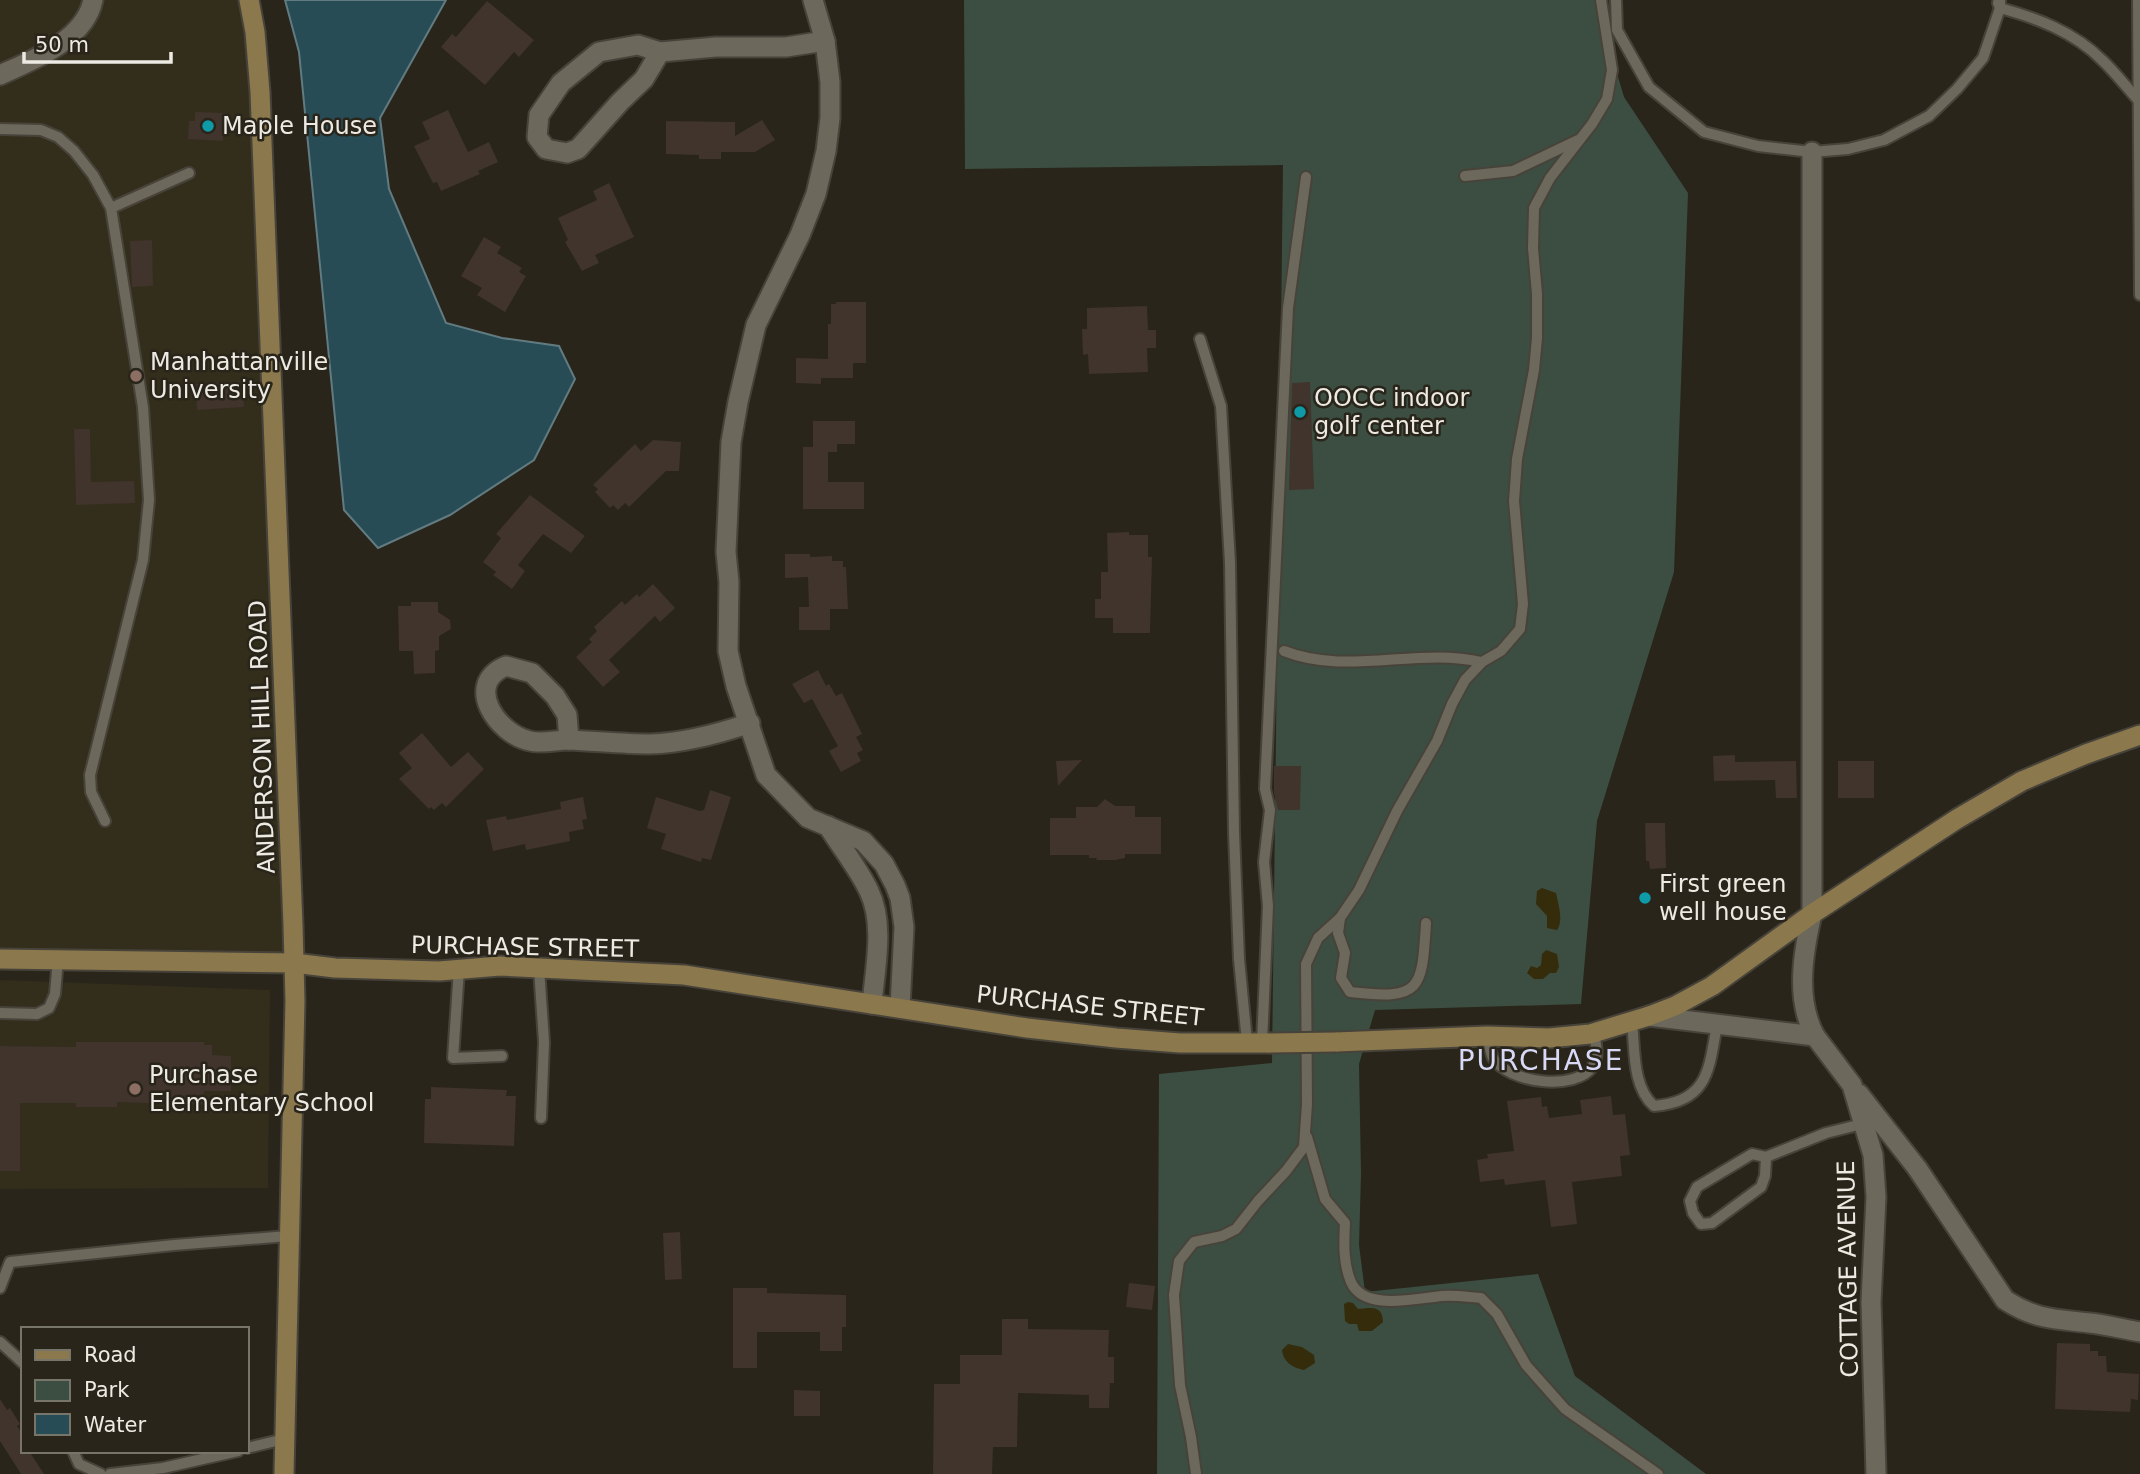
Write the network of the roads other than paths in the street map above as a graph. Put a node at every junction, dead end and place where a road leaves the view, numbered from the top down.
1 (93, 0) edge
2 (248, 0) edge
3 (813, 0) edge
4 (1601, 0) edge
5 (1616, 0) edge
6 (2138, 0) edge
7 (1999, 3) edge
8 (825, 41) junction
9 (660, 52) junction
10 (0, 75) edge
11 (2138, 102) edge
12 (0, 129) edge
13 (1581, 138) junction
14 (1812, 152) junction
15 (189, 173) dead end
16 (1465, 176) dead end
17 (1306, 177) dead end
18 (111, 208) junction
19 (2140, 295) edge
20 (1200, 339) dead end
21 (1284, 651) dead end
22 (1482, 662) junction
23 (750, 723) junction
24 (2140, 736) edge
25 (569, 740) junction
26 (106, 821) dead end
27 (828, 826) junction
28 (895, 885) junction
29 (872, 898) junction
30 (1812, 914) junction
31 (1340, 918) junction
32 (1426, 923) dead end
33 (0, 959) edge
34 (58, 959) junction
35 (294, 963) junction
36 (538, 968) junction
37 (459, 969) junction
38 (872, 1004) junction
39 (900, 1008) junction
40 (0, 1013) edge
41 (1640, 1019) junction
42 (1717, 1024) junction
43 (1594, 1033) junction
44 (1487, 1036) junction
45 (1815, 1036) junction
46 (1260, 1043) junction
47 (502, 1056) dead end
48 (541, 1118) dead end
49 (1871, 1121) junction
50 (1305, 1130) junction
51 (1766, 1157) junction
52 (288, 1236) junction
53 (0, 1288) edge
54 (2140, 1332) edge
55 (0, 1342) edge
56 (21, 1361) edge
57 (284, 1439) junction
58 (248, 1448) edge
59 (74, 1453) edge
60 (229, 1453) edge
61 (101, 1474) edge
62 (110, 1474) edge
63 (284, 1474) edge
64 (1196, 1474) edge
65 (1658, 1474) edge
66 (1875, 1474) edge

1 - 10 street
2 - 35 main road, ANDERSON HILL ROAD
3 - 8 street
4 - 13 lane
5 - 14 lane
6 - 11 lane
7 - 11 lane
7 - 14 lane
8 - 9 street
8 - 23 street
9 - 9 street
11 - 19 lane
12 - 18 lane
13 - 16 lane
13 - 22 lane
14 - 30 street
15 - 18 lane
17 - 46 lane
18 - 26 lane
20 - 46 lane
21 - 22 lane
22 - 31 lane
23 - 25 street
23 - 27 street
24 - 30 main road, PURCHASE STREET
25 - 25 street
27 - 28 street
27 - 29 street
28 - 29 street
28 - 39 street
29 - 38 street
30 - 41 main road, PURCHASE STREET
30 - 45 street
31 - 32 lane
31 - 50 lane
33 - 34 main road, PURCHASE STREET
34 - 35 main road, PURCHASE STREET
34 - 40 lane
35 - 37 main road, PURCHASE STREET
35 - 52 main road, ANDERSON HILL ROAD
36 - 37 main road, PURCHASE STREET
36 - 38 main road, PURCHASE STREET
36 - 48 lane
37 - 47 lane
38 - 39 main road, PURCHASE STREET
39 - 46 main road, PURCHASE STREET
41 - 42 street
41 - 42 lane
41 - 43 main road, PURCHASE STREET
42 - 45 street
43 - 44 main road, PURCHASE STREET
43 - 44 lane
44 - 46 main road, PURCHASE STREET, bridge
45 - 49 street
49 - 51 lane
49 - 54 street
49 - 66 street, COTTAGE AVENUE
50 - 64 lane
50 - 65 lane
51 - 51 lane
52 - 53 lane
52 - 57 main road, ANDERSON HILL ROAD
55 - 56 lane
57 - 58 lane
57 - 63 main road, ANDERSON HILL ROAD
59 - 61 lane
60 - 62 lane

